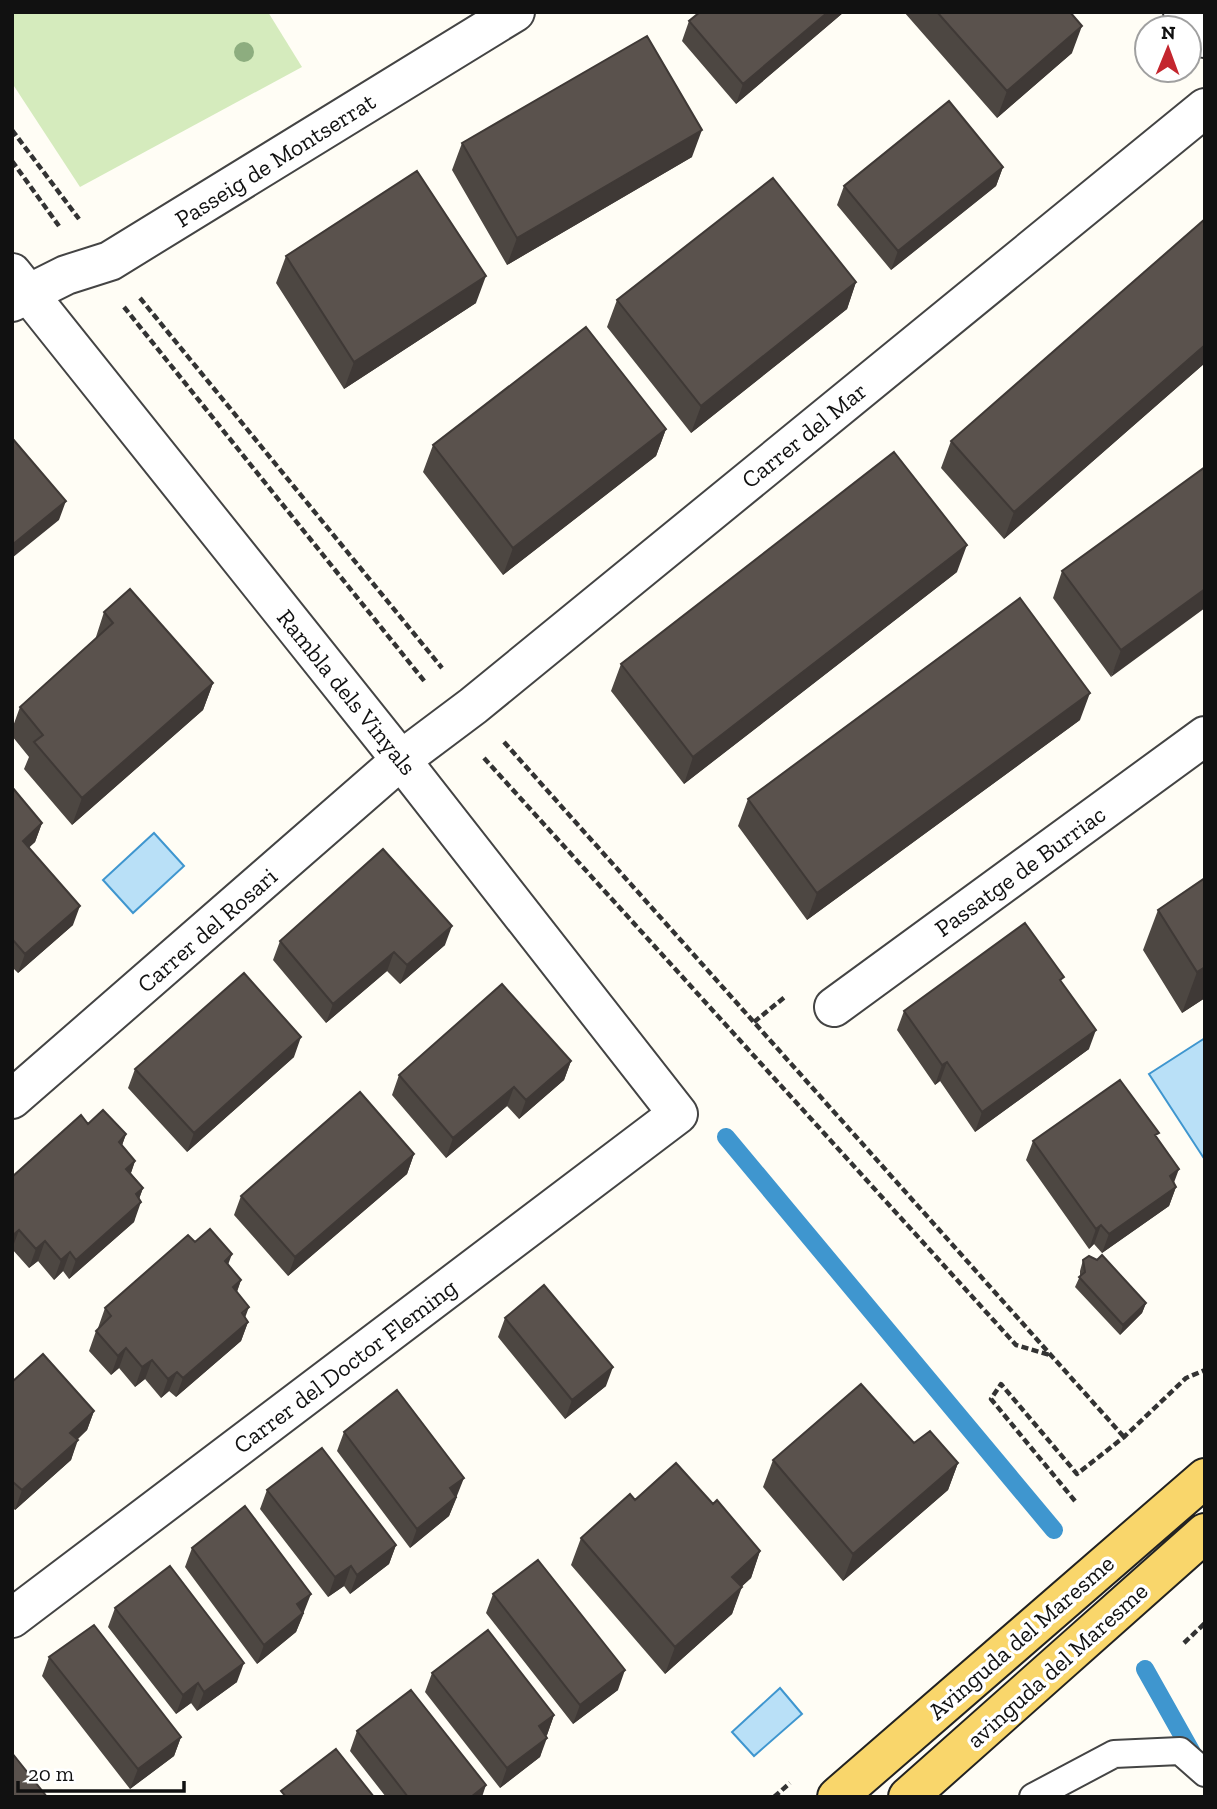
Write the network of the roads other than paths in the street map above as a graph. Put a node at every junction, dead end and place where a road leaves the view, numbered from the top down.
1 (515, 12) edge
2 (1183, 12) edge
3 (1205, 38) edge
4 (1205, 108) edge
5 (17, 289) edge
6 (1205, 736) edge
7 (401, 760) junction
8 (834, 1007) dead end
9 (12, 1099) edge
10 (678, 1114) joint
11 (1204, 1476) edge
12 (1205, 1533) edge
13 (12, 1618) edge
14 (1205, 1773) edge
15 (837, 1797) edge
16 (908, 1797) edge
17 (1033, 1797) edge

1 - 5 street, Passeig de Montserrat
2 - 3 street
4 - 7 street, Carrer del Mar
5 - 7 street, Rambla dels Vinyals
6 - 8 street, Passatge de Burriac
7 - 9 street, Carrer del Rosari
7 - 10 street, Rambla dels Vinyals
10 - 13 street, Carrer del Doctor Fleming
11 - 15 main road, Avinguda del Maresme
12 - 16 main road, avinguda del Maresme
14 - 17 lane

